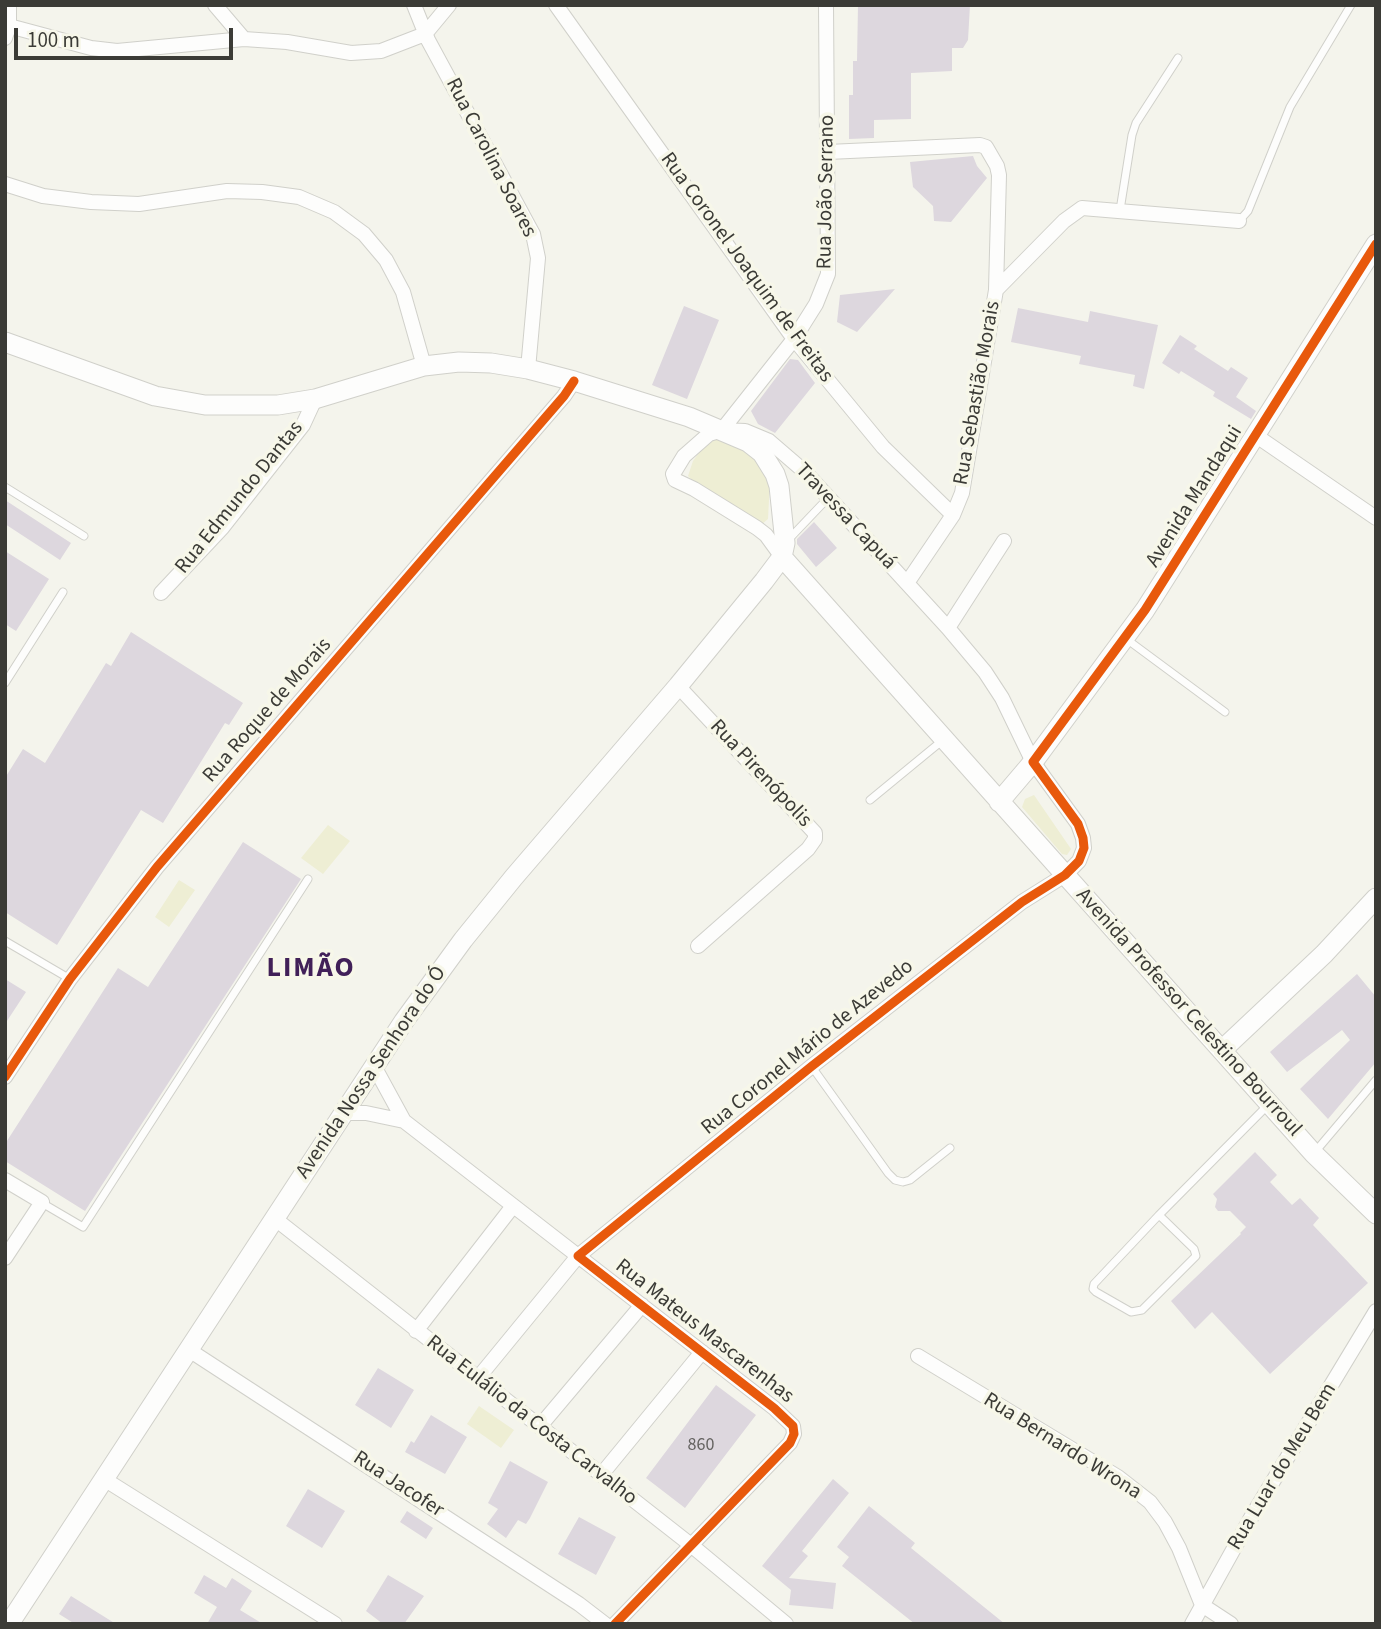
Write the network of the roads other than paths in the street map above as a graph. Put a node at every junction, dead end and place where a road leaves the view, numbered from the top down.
1 (9, 5) edge
2 (215, 5) edge
3 (414, 5) edge
4 (449, 5) edge
5 (556, 5) edge
6 (826, 5) edge
7 (1351, 5) edge
8 (7, 32) edge
9 (425, 34) junction
10 (244, 39) junction
11 (1178, 58) dead end
12 (828, 152) junction
13 (5, 184) edge
14 (1120, 211) junction
15 (1239, 221) joint
16 (1376, 244) edge
17 (996, 290) junction
18 (794, 339) junction
19 (5, 342) edge
20 (424, 366) junction
21 (528, 369) junction
22 (574, 381) junction
23 (315, 400) junction
24 (722, 430) junction
25 (1255, 435) junction
26 (5, 487) edge
27 (829, 497) junction
28 (953, 515) junction
29 (1376, 518) edge
30 (84, 536) dead end
31 (1004, 541) dead end
32 (783, 550) junction
33 (907, 583) junction
34 (63, 592) dead end
35 (161, 593) dead end
36 (948, 628) junction
37 (1125, 637) junction
38 (5, 683) edge
39 (678, 686) junction
40 (1225, 712) dead end
41 (944, 739) junction
42 (1033, 762) junction
43 (870, 800) dead end
44 (999, 802) junction
45 (1065, 874) junction
46 (308, 879) dead end
47 (1376, 898) edge
48 (5, 941) edge
49 (698, 946) dead end
50 (70, 979) junction
51 (1222, 1049) junction
52 (374, 1066) junction
53 (811, 1066) junction
54 (5, 1077) edge
55 (1376, 1080) edge
56 (1270, 1103) junction
57 (344, 1112) junction
58 (404, 1122) junction
59 (950, 1148) dead end
60 (1314, 1154) junction
61 (5, 1180) edge
62 (42, 1202) junction
63 (513, 1206) junction
64 (1376, 1214) edge
65 (1158, 1215) junction
66 (274, 1219) junction
67 (578, 1256) junction
68 (5, 1258) edge
69 (642, 1306) junction
70 (1376, 1311) edge
71 (416, 1331) junction
72 (188, 1350) junction
73 (702, 1352) junction
74 (918, 1356) dead end
75 (478, 1378) junction
76 (540, 1426) junction
77 (601, 1475) junction
78 (104, 1479) junction
79 (691, 1545) junction
80 (1202, 1605) junction
81 (8, 1623) edge
82 (335, 1624) edge
83 (605, 1624) edge
84 (615, 1624) edge
85 (786, 1624) edge
86 (1192, 1624) edge
87 (1231, 1624) edge

1 - 8 street
2 - 10 street
3 - 9 street, Rua Carolina Soares
4 - 9 street
5 - 18 street, Rua Coronel Joaquim de Freitas
6 - 12 street, Rua João Serrano
7 - 15 lane, Rua Sebastião Morais
8 - 10 street
9 - 10 street
9 - 21 street, Rua Carolina Soares
11 - 14 lane
12 - 17 street
12 - 18 street, Rua João Serrano
13 - 20 street
14 - 15 street, Rua Sebastião Morais
14 - 17 street, Rua Sebastião Morais
16 - 25 main road, Avenida Mandaqui
17 - 28 street, Rua Sebastião Morais
18 - 24 street, Rua João Serrano
18 - 28 street, Rua Coronel Joaquim de Freitas
19 - 23 main road
20 - 21 main road
20 - 23 main road
21 - 22 main road
22 - 24 main road
22 - 50 street, Rua Roque de Morais
23 - 35 street, Rua Edmundo Dantas
24 - 27 street, Travessa Capuá
24 - 32 main road, Travessa Capuá
24 - 32 street
25 - 29 street
25 - 37 main road, Avenida Mandaqui
26 - 30 lane
27 - 32 lane
27 - 33 street, Travessa Capuá
28 - 33 street, Rua Sebastião Morais
31 - 36 street
32 - 39 main road, Avenida Nossa Senhora do Ó
32 - 41 main road, Avenida Professor Celestino Bourroul
33 - 36 street, Travessa Capuá
34 - 38 lane
36 - 42 street, Travessa Capuá
37 - 40 lane
37 - 42 main road, Avenida Mandaqui
39 - 49 street, Rua Pirenópolis
39 - 52 main road, Avenida Nossa Senhora do Ó
41 - 43 lane
41 - 44 main road, Avenida Professor Celestino Bourroul
42 - 44 main road, Avenida Mandaqui
42 - 45 street, Travessa Capuá
44 - 45 main road, Avenida Professor Celestino Bourroul
45 - 51 main road, Avenida Professor Celestino Bourroul
45 - 53 street, Rua Coronel Mário de Azevedo
46 - 62 lane
47 - 51 main road
48 - 50 lane
50 - 54 street, Rua Roque de Morais
51 - 56 main road, Avenida Professor Celestino Bourroul
52 - 57 main road, Avenida Nossa Senhora do Ó
52 - 58 street, Rua Mateus Mascarenhas
53 - 59 lane
53 - 67 street, Rua Coronel Mário de Azevedo
55 - 60 lane
56 - 60 main road, Avenida Professor Celestino Bourroul
56 - 65 lane
57 - 58 street, Rua Mateus Mascarenhas
57 - 66 main road, Avenida Nossa Senhora do Ó
58 - 63 street, Rua Mateus Mascarenhas
60 - 64 main road, Avenida Professor Celestino Bourroul
61 - 62 street
62 - 68 street
63 - 67 street, Rua Mateus Mascarenhas
63 - 71 street
65 - 65 lane
66 - 71 street, Rua Eulálio da Costa Carvalho
66 - 72 main road, Avenida Nossa Senhora do Ó
67 - 69 street, Rua Mateus Mascarenhas
67 - 75 street, Rua Coronel Mário de Azevedo
69 - 73 street, Rua Mateus Mascarenhas
69 - 76 street
70 - 80 street, Rua Luar do Meu Bem
71 - 75 street, Rua Eulálio da Costa Carvalho
72 - 78 main road, Avenida Nossa Senhora do Ó
72 - 83 street, Rua Jacofer
73 - 77 street
73 - 79 street, Rua Mateus Mascarenhas
74 - 80 street, Rua Bernardo Wrona
75 - 76 street, Rua Eulálio da Costa Carvalho
76 - 77 street, Rua Eulálio da Costa Carvalho
77 - 79 street, Rua Eulálio da Costa Carvalho
78 - 81 main road, Avenida Nossa Senhora do Ó
78 - 82 street
79 - 84 street
79 - 85 street, Rua Eulálio da Costa Carvalho
80 - 86 street, Rua Luar do Meu Bem
80 - 87 street

